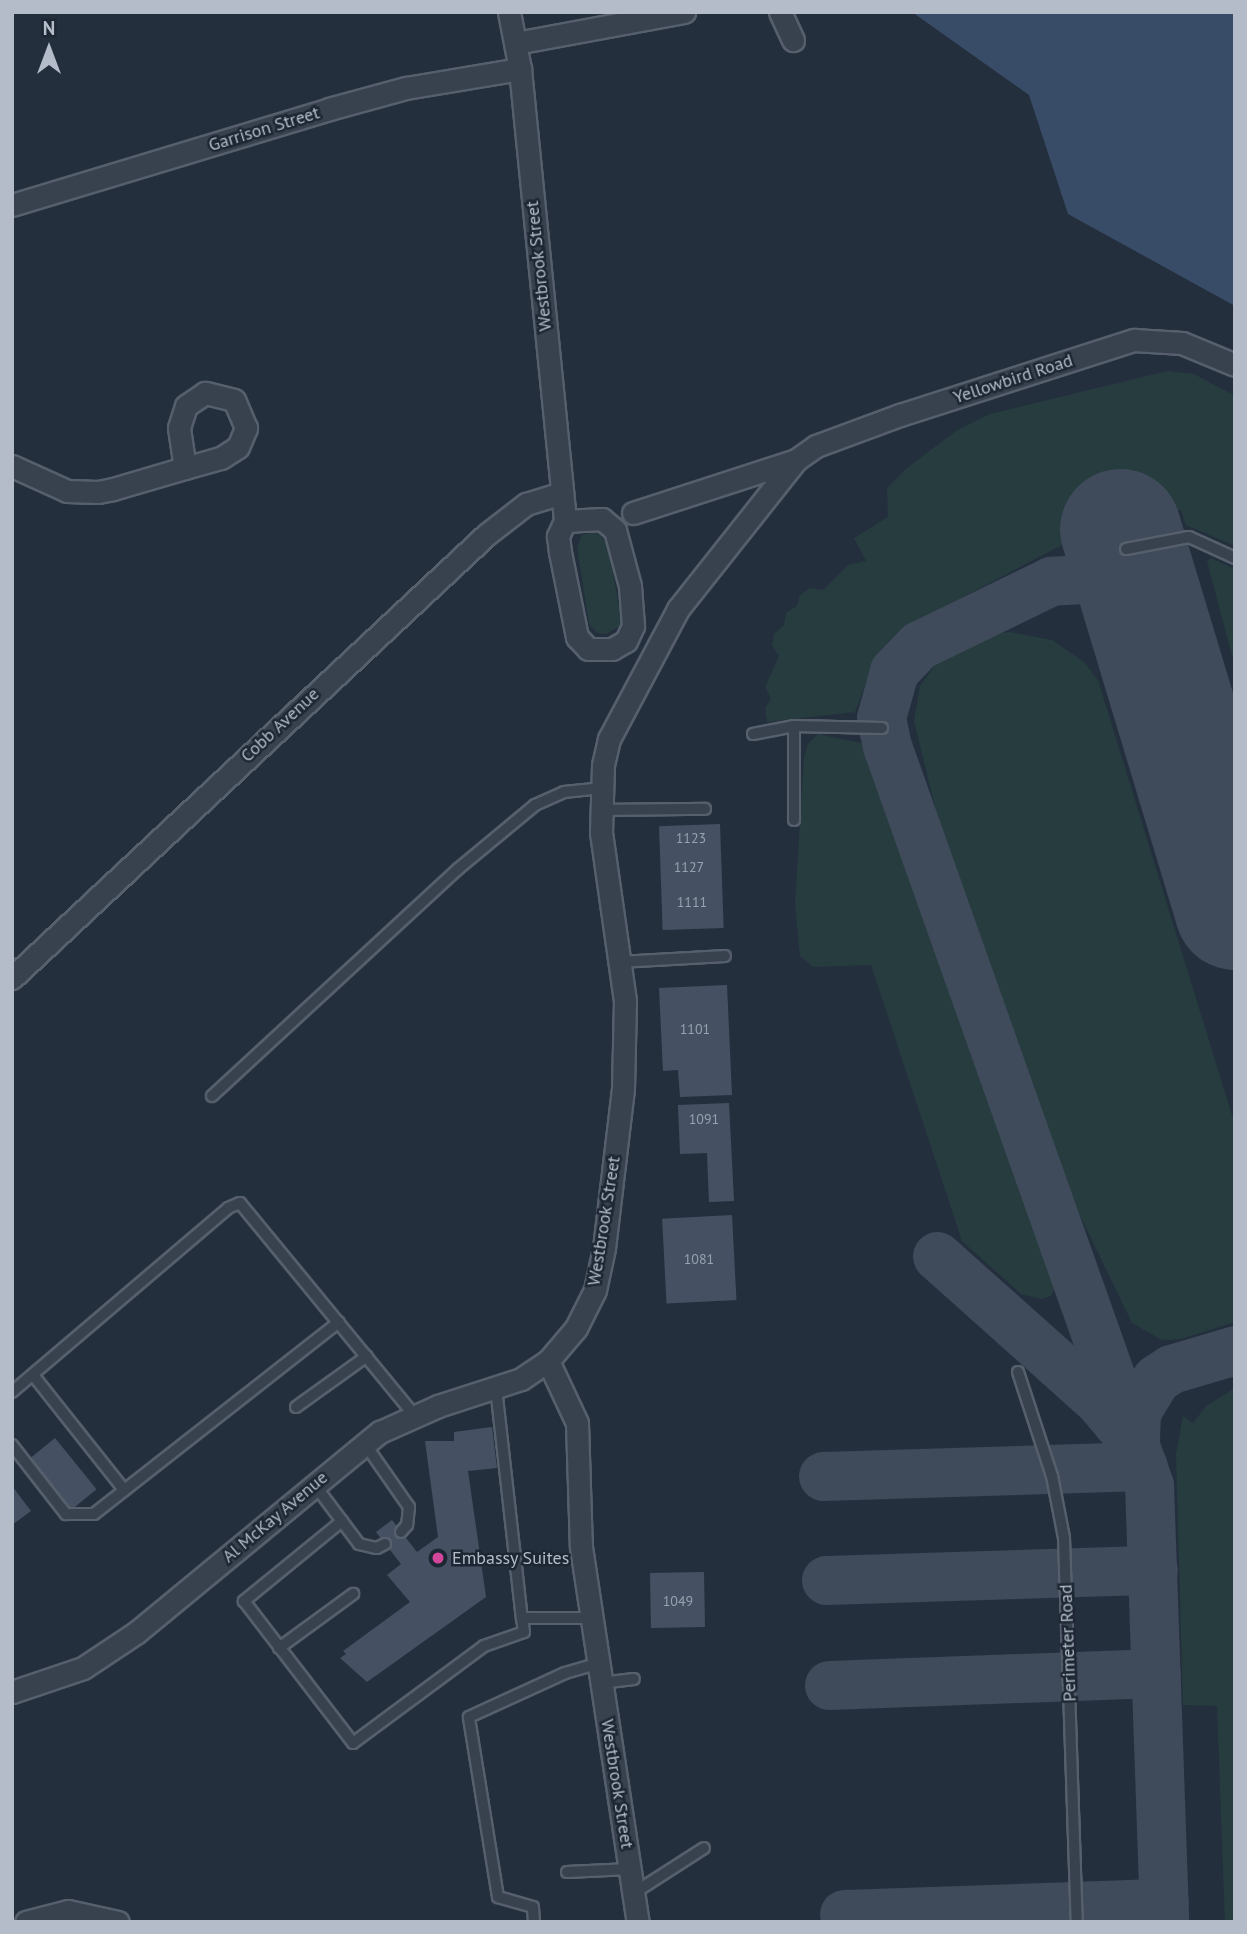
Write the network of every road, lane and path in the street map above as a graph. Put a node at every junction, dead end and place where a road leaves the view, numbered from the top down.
1 (509, 12) edge
2 (684, 12) edge
3 (780, 12) edge
4 (793, 40) dead end
5 (516, 43) junction
6 (520, 69) junction
7 (12, 205) edge
8 (1235, 365) edge
9 (796, 460) junction
10 (12, 466) edge
11 (186, 468) dead end
12 (562, 493) junction
13 (633, 513) dead end
14 (565, 521) junction
15 (1126, 549) dead end
16 (1235, 558) edge
17 (626, 641) junction
18 (643, 668) junction
19 (794, 726) junction
20 (882, 729) dead end
21 (753, 734) dead end
22 (601, 788) junction
23 (705, 809) dead end
24 (601, 810) junction
25 (794, 820) dead end
26 (725, 956) dead end
27 (620, 961) junction
28 (12, 978) edge
29 (212, 1096) dead end
30 (339, 1322) junction
31 (367, 1356) junction
32 (548, 1361) junction
33 (1017, 1372) dead end
34 (33, 1375) junction
35 (496, 1388) junction
36 (12, 1392) edge
37 (296, 1407) dead end
38 (414, 1415) junction
39 (365, 1444) junction
40 (12, 1445) edge
41 (314, 1484) junction
42 (124, 1490) junction
43 (342, 1521) junction
44 (401, 1532) dead end
45 (385, 1544) dead end
46 (352, 1594) dead end
47 (522, 1618) junction
48 (591, 1618) junction
49 (279, 1648) junction
50 (599, 1674) junction
51 (634, 1679) dead end
52 (12, 1692) edge
53 (704, 1848) dead end
54 (630, 1869) junction
55 (567, 1872) dead end
56 (634, 1893) junction
57 (26, 1922) edge
58 (118, 1922) edge
59 (534, 1922) edge
60 (638, 1922) edge
61 (1077, 1922) edge

1 - 5 street, Westbrook Street
2 - 5 street
3 - 4 street
5 - 6 street, Westbrook Street
6 - 7 street, Garrison Street
6 - 12 street, Westbrook Street
8 - 9 street, Yellowbird Road
9 - 13 street, Yellowbird Road
9 - 18 street, Yellowbird Road
10 - 11 street
12 - 14 street, Westbrook Street
12 - 28 street, Cobb Avenue
14 - 17 street
14 - 17 street, Westbrook Street
15 - 16 lane
17 - 18 street
18 - 22 street, Westbrook Street
19 - 20 lane
19 - 21 lane
19 - 25 lane
22 - 24 street, Westbrook Street
22 - 29 lane
23 - 24 lane
24 - 27 street, Westbrook Street
26 - 27 lane
27 - 32 street, Westbrook Street
30 - 31 lane
30 - 34 lane
30 - 42 lane
31 - 37 lane
31 - 38 lane
32 - 35 street, Al McKay Avenue
32 - 48 street, Westbrook Street
33 - 61 lane, Perimeter Road
34 - 36 lane
34 - 42 lane
35 - 38 street, Al McKay Avenue
35 - 47 lane
38 - 39 street, Al McKay Avenue
39 - 41 street, Al McKay Avenue
39 - 44 lane
40 - 42 lane
41 - 43 lane
41 - 52 street, Al McKay Avenue
43 - 45 lane
43 - 49 lane
46 - 49 lane
47 - 48 lane
47 - 49 lane
48 - 50 street, Westbrook Street
50 - 51 lane
50 - 54 street, Westbrook Street
50 - 59 lane
53 - 56 lane
54 - 55 lane
54 - 56 street, Westbrook Street
56 - 60 street, Westbrook Street
57 - 58 street

